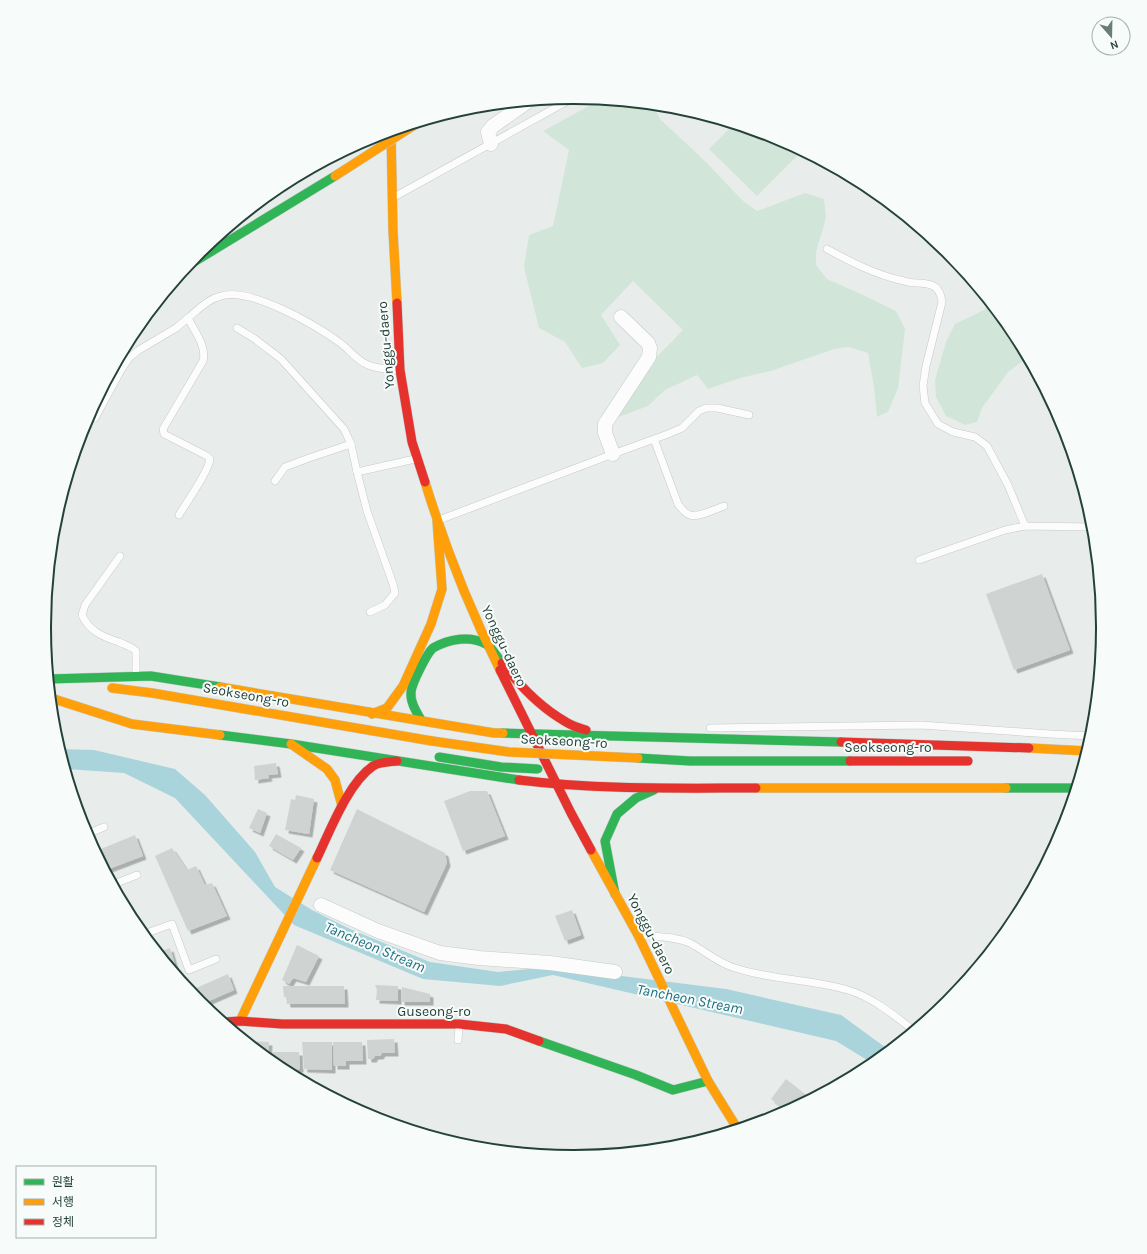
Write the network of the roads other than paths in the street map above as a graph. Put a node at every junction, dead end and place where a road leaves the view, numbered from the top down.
1 (561, 105) edge
2 (519, 108) edge
3 (400, 134) edge
4 (391, 138) edge
5 (491, 144) junction
6 (392, 198) junction
7 (827, 249) dead end
8 (210, 252) edge
9 (621, 317) dead end
10 (188, 318) junction
11 (237, 328) dead end
12 (400, 370) junction
13 (749, 415) dead end
14 (95, 418) dead end
15 (654, 439) junction
16 (351, 444) junction
17 (613, 454) junction
18 (417, 458) junction
19 (357, 472) junction
20 (275, 481) dead end
21 (724, 506) dead end
22 (179, 515) dead end
23 (436, 521) junction
24 (1025, 526) junction
25 (1086, 527) edge
26 (120, 556) dead end
27 (919, 560) dead end
28 (370, 612) dead end
29 (487, 644) junction
30 (136, 677) junction
31 (54, 680) edge
32 (54, 681) edge
33 (55, 695) edge
34 (82, 698) dead end
35 (56, 700) edge
36 (372, 714) junction
37 (421, 720) junction
38 (454, 726) junction
39 (531, 732) junction
40 (617, 736) junction
41 (1084, 736) edge
42 (669, 737) junction
43 (291, 744) junction
44 (1081, 750) edge
45 (432, 756) dead end
46 (974, 761) dead end
47 (397, 762) junction
48 (642, 768) dead end
49 (448, 769) junction
50 (563, 770) dead end
51 (641, 778) dead end
52 (1014, 779) dead end
53 (1073, 779) edge
54 (558, 785) junction
55 (1070, 788) edge
56 (657, 789) junction
57 (342, 806) junction
58 (104, 827) dead end
59 (93, 832) edge
60 (137, 875) dead end
61 (118, 882) edge
62 (615, 894) junction
63 (321, 905) dead end
64 (150, 932) edge
65 (638, 935) junction
66 (216, 959) dead end
67 (615, 972) dead end
68 (240, 1021) junction
69 (231, 1022) edge
70 (460, 1024) junction
71 (909, 1027) edge
72 (458, 1040) dead end
73 (708, 1081) junction
74 (735, 1124) edge

1 - 5 lane
2 - 5 street
3 - 8 main road, bridge
4 - 6 main road, Yonggu-daero
5 - 6 lane
6 - 12 main road, Yonggu-daero
7 - 24 lane
9 - 17 street
10 - 12 lane
10 - 14 lane
10 - 22 lane
11 - 16 lane
12 - 18 main road, Yonggu-daero
13 - 15 lane
15 - 17 lane
15 - 21 lane
16 - 19 lane
16 - 20 lane
17 - 23 lane
18 - 19 lane
18 - 23 main road, Yonggu-daero
19 - 28 lane
23 - 29 main road, Yonggu-daero
23 - 36 main road
24 - 25 lane
24 - 27 lane
26 - 30 lane
29 - 37 main road
29 - 39 main road, Yonggu-daero
29 - 40 main road
30 - 31 main road
30 - 36 main road
32 - 46 main road, Seokseong-ro, bridge
33 - 34 main road
35 - 43 main road
36 - 37 main road
37 - 38 main road
38 - 39 main road
38 - 49 main road
39 - 40 main road
39 - 54 main road, Yonggu-daero
40 - 42 main road
41 - 42 lane
42 - 44 main road
42 - 48 main road
43 - 47 main road
43 - 57 main road
45 - 50 main road, Seokseong-ro, bridge
47 - 49 main road
47 - 57 main road
49 - 54 main road
51 - 56 main road
52 - 53 main road
54 - 56 main road
54 - 62 main road, Yonggu-daero
55 - 56 main road
56 - 62 main road
57 - 68 main road
58 - 59 lane
60 - 61 lane
62 - 65 main road, Yonggu-daero
63 - 67 street
64 - 66 lane
65 - 71 lane
65 - 73 main road, Yonggu-daero
68 - 69 main road, Guseong-ro
68 - 70 main road, Guseong-ro
70 - 72 lane
70 - 73 main road, Guseong-ro
73 - 74 main road, Yonggu-daero

